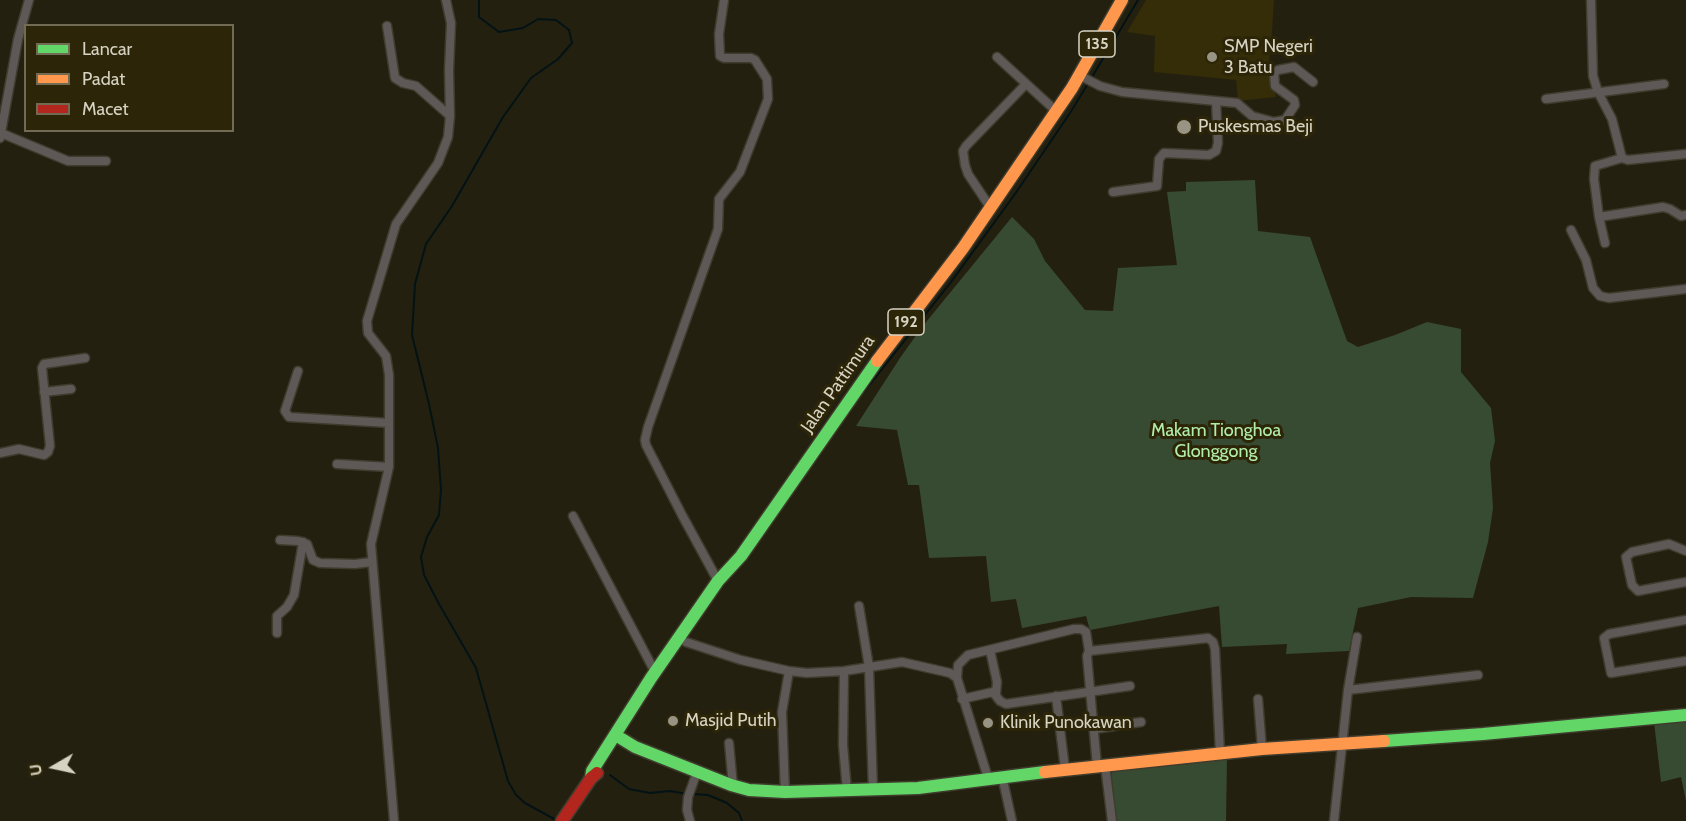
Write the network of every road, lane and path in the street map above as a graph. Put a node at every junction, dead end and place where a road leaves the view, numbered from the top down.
1 (29, 0) edge
2 (446, 0) edge
3 (724, 0) edge
4 (1122, 0) edge
5 (1591, 0) edge
6 (387, 26) dead end
7 (997, 57) dead end
8 (1086, 78) junction
9 (1314, 82) dead end
10 (1026, 84) junction
11 (1664, 84) dead end
12 (1072, 88) joint
13 (1598, 92) junction
14 (1546, 99) dead end
15 (1216, 101) junction
16 (1056, 111) junction
17 (450, 116) junction
18 (0, 136) edge
19 (1686, 154) edge
20 (1622, 158) junction
21 (106, 161) dead end
22 (1113, 192) dead end
23 (990, 207) junction
24 (1686, 215) edge
25 (1599, 217) junction
26 (1571, 230) dead end
27 (1605, 243) dead end
28 (1686, 289) edge
29 (85, 358) dead end
30 (298, 371) dead end
31 (71, 389) dead end
32 (44, 392) junction
33 (389, 423) junction
34 (0, 453) edge
35 (337, 464) dead end
36 (389, 467) junction
37 (573, 516) dead end
38 (280, 540) dead end
39 (303, 542) junction
40 (1686, 551) edge
41 (741, 556) junction
42 (371, 562) junction
43 (718, 581) junction
44 (1686, 582) edge
45 (859, 606) dead end
46 (1686, 620) edge
47 (277, 633) dead end
48 (1357, 637) dead end
49 (686, 642) junction
50 (990, 650) junction
51 (1089, 651) junction
52 (1686, 661) edge
53 (869, 668) junction
54 (789, 671) junction
55 (844, 671) junction
56 (655, 672) junction
57 (1478, 675) dead end
58 (957, 678) junction
59 (1130, 686) dead end
60 (1348, 690) junction
61 (1090, 691) junction
62 (996, 694) junction
63 (1056, 696) junction
64 (962, 699) junction
65 (1258, 699) dead end
66 (1686, 715) edge
67 (1141, 722) dead end
68 (1094, 729) junction
69 (628, 743) junction
70 (729, 743) dead end
71 (1342, 744) junction
72 (1262, 749) junction
73 (1220, 753) junction
74 (1101, 765) junction
75 (1065, 769) junction
76 (697, 772) junction
77 (1002, 776) junction
78 (591, 778) junction
79 (988, 778) junction
80 (733, 786) junction
81 (873, 790) junction
82 (848, 791) junction
83 (785, 792) junction
84 (567, 819) edge
85 (394, 821) edge
86 (690, 821) edge
87 (1012, 821) edge
88 (1113, 821) edge
89 (1334, 821) edge

1 - 18 street
2 - 17 street
3 - 43 street
4 - 8 main road, 135
5 - 13 street
6 - 17 street
7 - 10 street
8 - 12 main road, 135
8 - 15 street
9 - 15 street
10 - 16 street
10 - 23 street
11 - 13 street
12 - 16 main road, Jalan Pattimura / 192
13 - 14 street
13 - 20 street
15 - 22 street
16 - 23 main road, Jalan Pattimura / 192
17 - 33 street
18 - 21 street
19 - 20 street
20 - 25 street
23 - 41 main road, Jalan Pattimura / 192
24 - 25 street
25 - 27 street
26 - 28 street
29 - 32 street
30 - 33 street
31 - 32 street
32 - 34 street
33 - 36 street
35 - 36 street
36 - 42 street
37 - 56 street
38 - 39 street
39 - 42 street
39 - 47 street
40 - 44 street
41 - 43 main road, Jalan Pattimura / 192
41 - 49 main road, Jalan Pattimura / 192
42 - 85 street
43 - 56 main road, Jalan Pattimura / 192
45 - 53 street
46 - 52 street
48 - 60 street
49 - 54 street
49 - 69 main road, Jalan Pattimura / 192
50 - 51 street
50 - 58 street
50 - 62 street
51 - 61 street
51 - 73 street
53 - 55 street
53 - 58 street
53 - 81 street
54 - 55 street
54 - 83 street
55 - 82 street
56 - 78 main road, Jalan Pattimura / 192
57 - 60 street
58 - 64 street
59 - 61 street
60 - 71 street
61 - 63 street
61 - 68 street
62 - 63 street
62 - 64 street
63 - 75 street
64 - 79 street
65 - 72 street
66 - 71 main road
67 - 68 street
68 - 74 street
69 - 76 main road
69 - 78 main road, Jalan Pattimura / 192
70 - 80 street
71 - 72 main road
71 - 89 street
72 - 73 main road
73 - 74 main road
74 - 75 main road
74 - 88 street
75 - 77 main road
76 - 80 main road
76 - 86 street
77 - 79 main road
77 - 87 street
78 - 84 main road, Jalan Pattimura / 192
79 - 81 main road
80 - 83 main road
81 - 82 main road
82 - 83 main road

